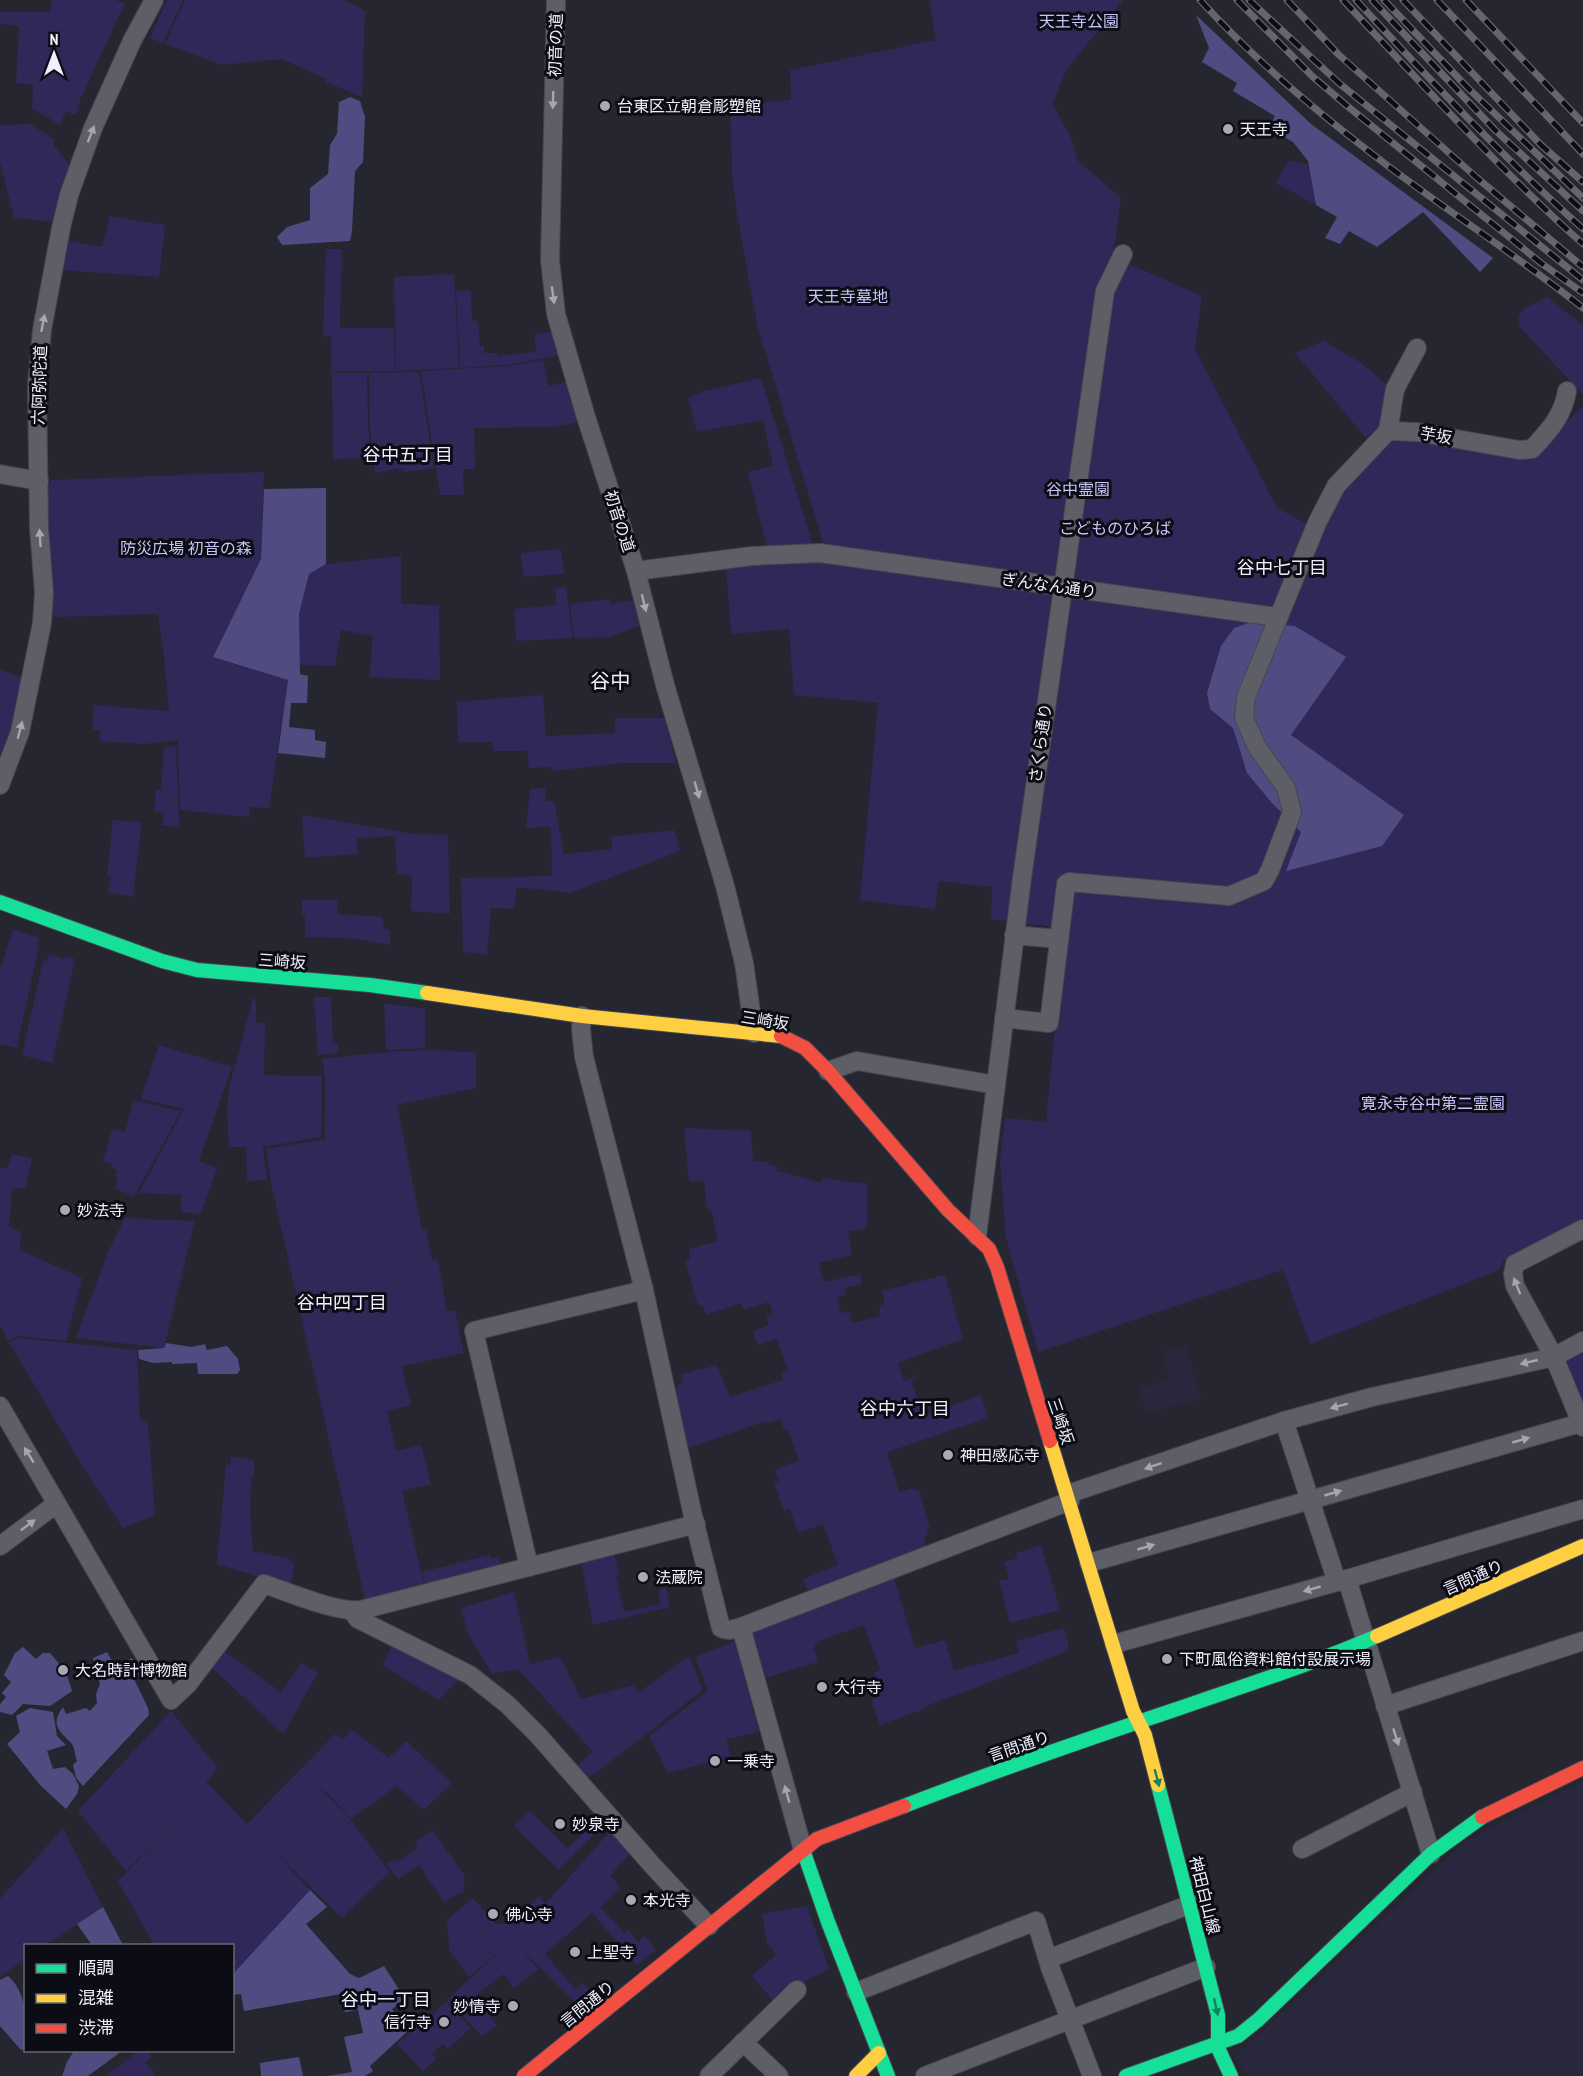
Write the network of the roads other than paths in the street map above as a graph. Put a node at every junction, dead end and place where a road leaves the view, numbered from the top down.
1 (154, 0) edge
2 (556, 0) edge
3 (1123, 254) dead end
4 (1417, 348) dead end
5 (1567, 391) dead end
6 (1388, 431) junction
7 (0, 474) edge
8 (39, 481) junction
9 (636, 571) junction
10 (1063, 587) junction
11 (1277, 617) junction
12 (0, 785) edge
13 (0, 902) edge
14 (1014, 935) junction
15 (1059, 939) junction
16 (582, 1016) junction
17 (1004, 1018) junction
18 (754, 1033) junction
19 (828, 1071) junction
20 (996, 1084) junction
21 (1583, 1229) edge
22 (977, 1236) junction
23 (644, 1290) junction
24 (1583, 1341) edge
25 (1554, 1356) junction
26 (0, 1406) edge
27 (1284, 1421) junction
28 (1582, 1425) edge
29 (1069, 1497) junction
30 (1310, 1500) junction
31 (56, 1504) junction
32 (1583, 1509) edge
33 (696, 1524) junction
34 (0, 1546) edge
35 (1583, 1546) edge
36 (1089, 1563) junction
37 (529, 1567) junction
38 (1342, 1580) junction
39 (352, 1611) junction
40 (741, 1626) junction
41 (1366, 1641) junction
42 (1583, 1641) edge
43 (1114, 1644) junction
44 (1385, 1706) junction
45 (1139, 1723) junction
46 (1583, 1768) edge
47 (1413, 1792) junction
48 (1302, 1848) dead end
49 (803, 1850) junction
50 (1431, 1854) junction
51 (1191, 1904) junction
52 (709, 1926) junction
53 (1048, 1959) junction
54 (1206, 1967) junction
55 (797, 1990) dead end
56 (856, 1992) junction
57 (1070, 2020) junction
58 (743, 2042) junction
59 (1216, 2044) junction
60 (879, 2053) junction
61 (524, 2076) edge
62 (709, 2076) edge
63 (779, 2076) edge
64 (856, 2076) edge
65 (888, 2076) edge
66 (925, 2076) edge
67 (1092, 2076) edge
68 (1126, 2076) edge
69 (1231, 2076) edge

8 -> 1 street, 六阿弥陀道
2 -> 9 street, 初音の道
3 - 10 street, さくら通り
4 - 6 street
5 - 6 street, 芋坂
6 - 11 street
7 - 8 street
12 -> 8 street, 六阿弥陀道
9 - 10 street, ぎんなん通り
9 -> 18 street, 初音の道
10 - 11 street, ぎんなん通り
10 - 14 street, さくら通り
11 - 15 street
13 - 16 main road, 三崎坂
14 - 15 street
14 - 17 street, さくら通り
15 - 17 street
16 - 18 main road, 三崎坂
16 - 23 street
17 - 20 street, さくら通り
18 - 19 main road, 三崎坂
19 - 20 street
19 - 22 main road, 三崎坂
20 - 22 street, さくら通り
25 -> 21 street
22 - 29 main road, 三崎坂
23 - 33 street
23 - 37 street
24 - 25 street
25 -> 27 street
25 - 28 street
31 -> 26 street
27 -> 29 street
27 - 30 street
30 -> 28 street
29 - 36 main road, 三崎坂
29 - 40 street
36 -> 30 street
30 - 38 street
34 -> 31 street
31 - 39 street
32 - 38 street
33 - 37 street
33 - 40 street
35 - 41 main road, 言問通り
36 - 43 main road, 三崎坂
37 - 39 street
38 - 41 street
38 -> 43 street
39 - 52 street
49 -> 40 street
41 - 44 street
41 - 45 main road, 言問通り
42 - 44 street
43 - 45 main road, 三崎坂
44 -> 47 street
45 - 49 main road, 言問通り
45 -> 51 main road, 神田白山線
46 - 50 main road
47 - 48 street
47 - 50 street
49 - 52 main road, 言問通り
49 - 56 main road
50 - 59 main road
51 - 53 street
51 - 54 main road, 神田白山線
52 - 61 main road, 言問通り
53 - 56 street
53 - 57 street
54 - 57 street
54 -> 59 main road, 神田白山線
55 - 58 street
56 - 60 main road
57 - 66 street
57 - 67 street
58 - 62 street
58 - 63 street
59 - 68 main road
59 - 69 main road, 神田白山線
60 - 64 main road
60 - 65 main road

